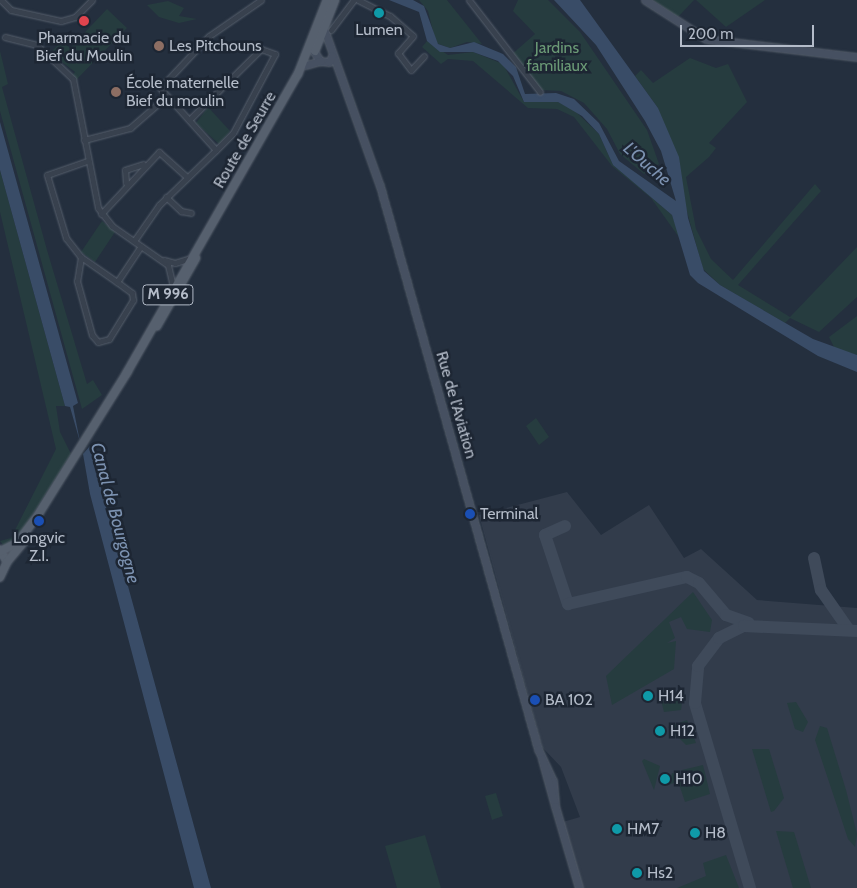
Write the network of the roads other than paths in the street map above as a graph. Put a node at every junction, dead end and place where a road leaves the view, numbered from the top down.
1 (1, 0) edge
2 (92, 0) edge
3 (261, 0) edge
4 (327, 0) edge
5 (335, 0) edge
6 (354, 0) edge
7 (358, 0) edge
8 (645, 0) edge
9 (472, 1) edge
10 (327, 30) junction
11 (5, 37) dead end
12 (319, 43) junction
13 (328, 48) junction
14 (310, 52) junction
15 (424, 56) dead end
16 (857, 57) edge
17 (326, 59) junction
18 (306, 64) junction
19 (298, 74) junction
20 (540, 92) dead end
21 (168, 96) junction
22 (190, 120) junction
23 (84, 140) junction
24 (216, 150) junction
25 (87, 161) junction
26 (145, 164) junction
27 (187, 177) junction
28 (126, 183) junction
29 (166, 197) junction
30 (191, 213) dead end
31 (101, 214) junction
32 (215, 219) junction
33 (134, 241) junction
34 (141, 246) junction
35 (81, 257) junction
36 (190, 258) junction
37 (163, 260) junction
38 (175, 263) junction
39 (172, 270) junction
40 (184, 273) junction
41 (117, 282) junction
42 (173, 286) junction
43 (126, 374) junction
44 (38, 515) junction
45 (0, 550) edge
46 (7, 562) junction
47 (0, 577) edge
48 (579, 888) edge

1 - 2 street
3 - 21 street
4 - 14 main road, M 996
5 - 10 main road, Route de Seurre
6 - 10 street
7 - 15 street
8 - 16 street
9 - 20 street
10 - 12 main road, Route de Seurre / M 996
10 - 13 street
11 - 23 street
12 - 13 street
12 - 14 main road, Route de Seurre / M 996
13 - 17 street
14 - 17 street
14 - 18 main road, Route de Seurre / M 996
14 - 19 main road, Route de Seurre / M 996
17 - 18 street
17 - 48 street, Rue de l'Aviation
18 - 19 main road, Route de Seurre / M 996
19 - 32 main road, Route de Seurre / M 996
21 - 22 street
21 - 23 street
22 - 24 street
22 - 24 street
23 - 25 street
24 - 27 street
25 - 31 street
25 - 35 street
26 - 27 street
26 - 28 street
26 - 28 street
27 - 29 street
28 - 31 street
29 - 30 street
29 - 33 street
31 - 33 street
32 - 36 main road, Route de Seurre / M 996
32 - 40 main road, Route de Seurre / M 996
33 - 34 street
34 - 37 street
34 - 41 street
35 - 41 street
35 - 41 street
36 - 38 street
36 - 40 main road, Route de Seurre / M 996
37 - 38 street
37 - 39 street
38 - 40 street
39 - 40 street
39 - 42 street
40 - 42 main road, Route de Seurre / M 996
40 - 43 main road, Route de Seurre / M 996
42 - 43 main road, Route de Seurre / M 996
43 - 44 main road, Route de Seurre
44 - 45 main road, Route de Seurre
44 - 46 main road, Route de Seurre
45 - 46 main road
46 - 47 main road, Route de Seurre

